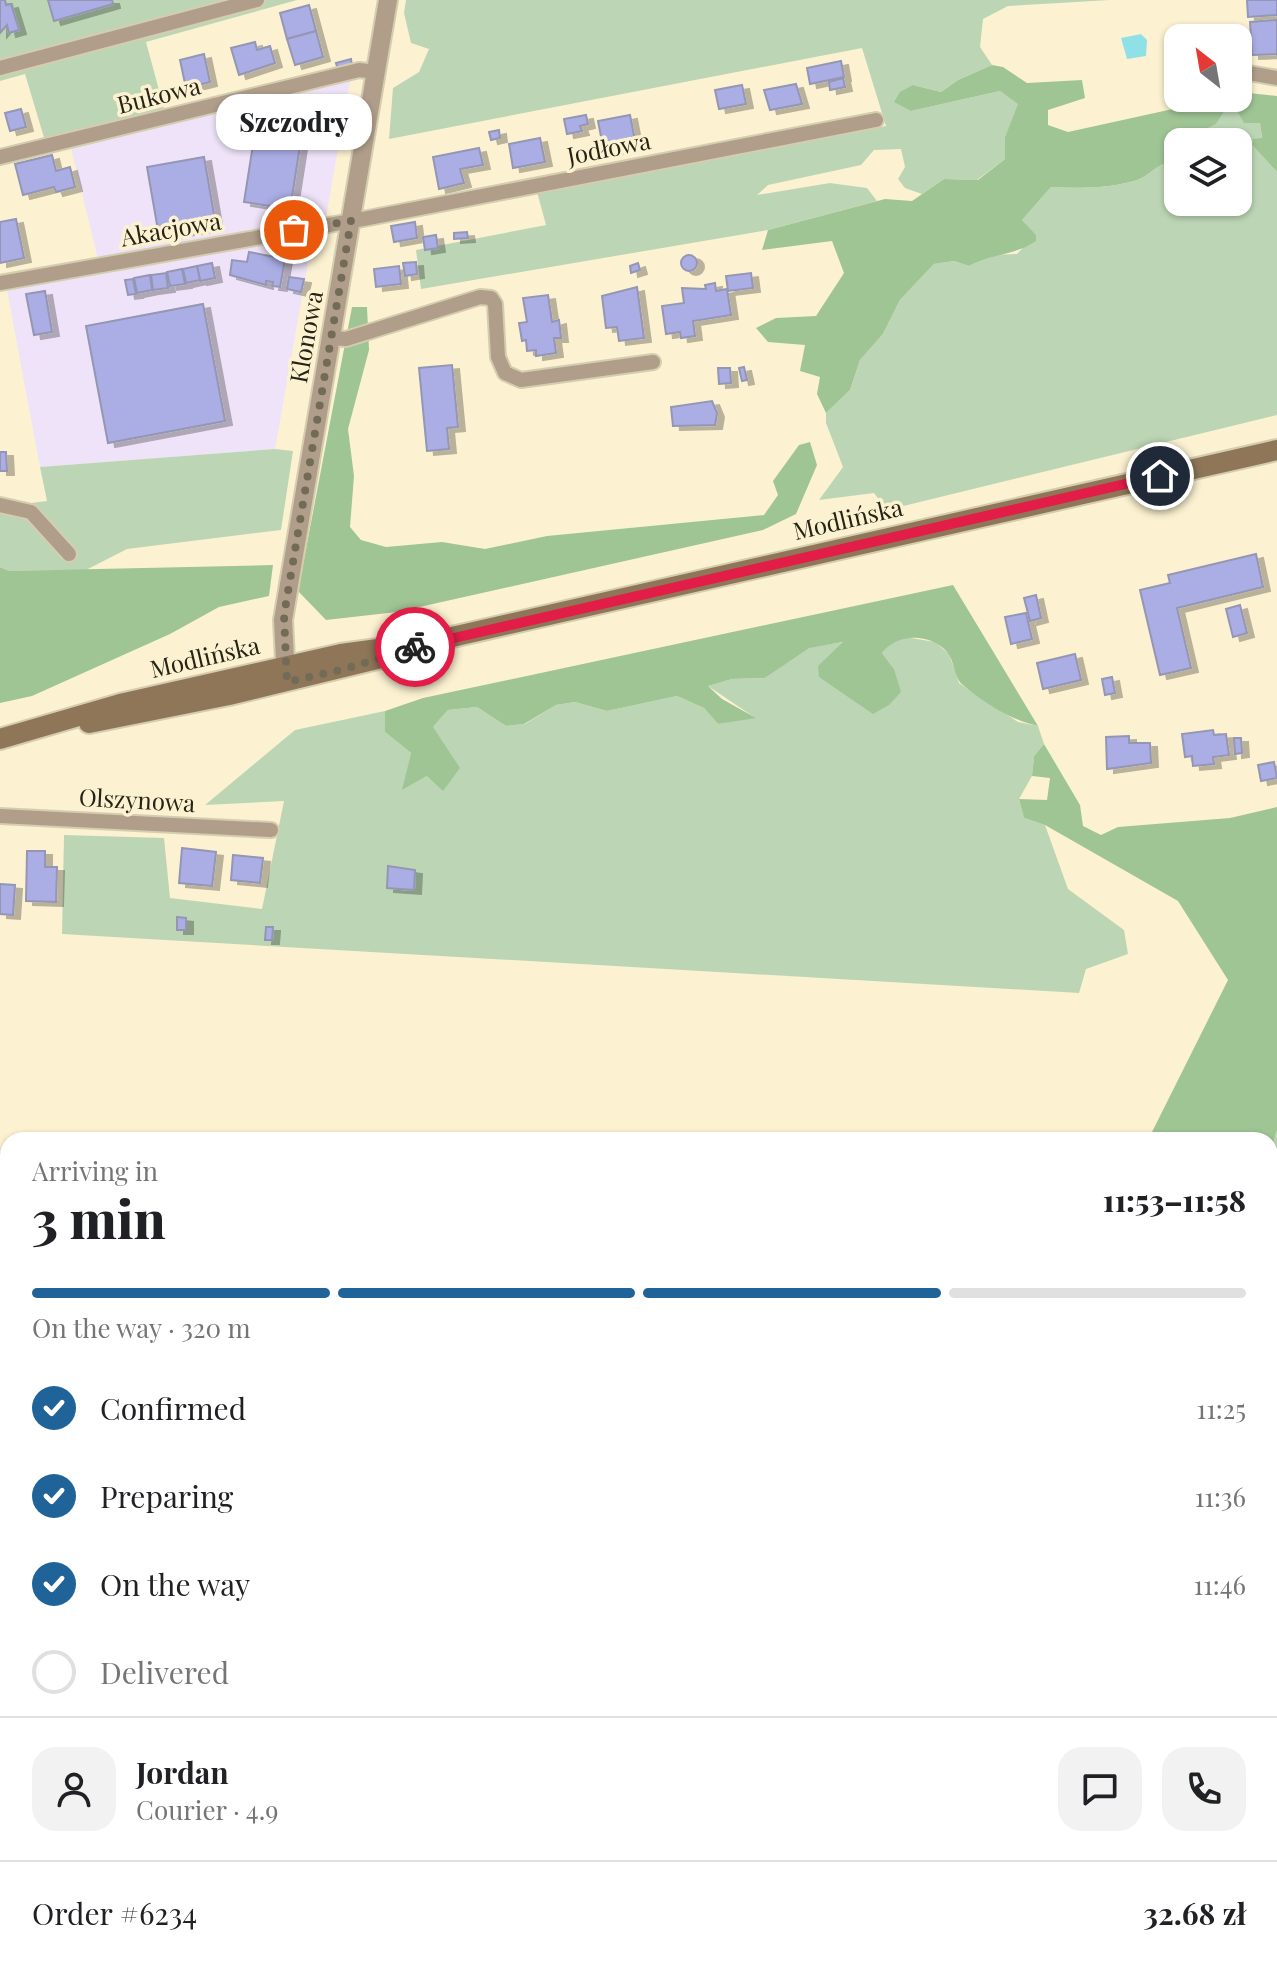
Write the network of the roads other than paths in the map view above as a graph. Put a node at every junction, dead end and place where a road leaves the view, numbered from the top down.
1 (257, 0) edge
2 (388, 0) edge
3 (0, 68) edge
4 (376, 72) junction
5 (1252, 74) edge
6 (1277, 78) edge
7 (876, 120) dead end
8 (0, 157) edge
9 (351, 221) junction
10 (0, 283) edge
11 (331, 338) junction
12 (653, 362) dead end
13 (1277, 450) edge
14 (0, 505) edge
15 (69, 554) dead end
16 (286, 674) junction
17 (0, 739) edge
18 (0, 816) edge
19 (271, 830) dead end

1 - 3 street
2 - 4 street, Klonowa
4 - 8 street, Bukowa
4 - 9 street, Klonowa
5 - 6 street
7 - 9 street, Jodłowa
9 - 10 street, Akacjowa
9 - 11 street, Klonowa
11 - 12 street
11 - 16 street, Klonowa
13 - 16 main road, Modlińska
14 - 15 street
16 - 17 main road, Modlińska
18 - 19 street, Olszynowa

